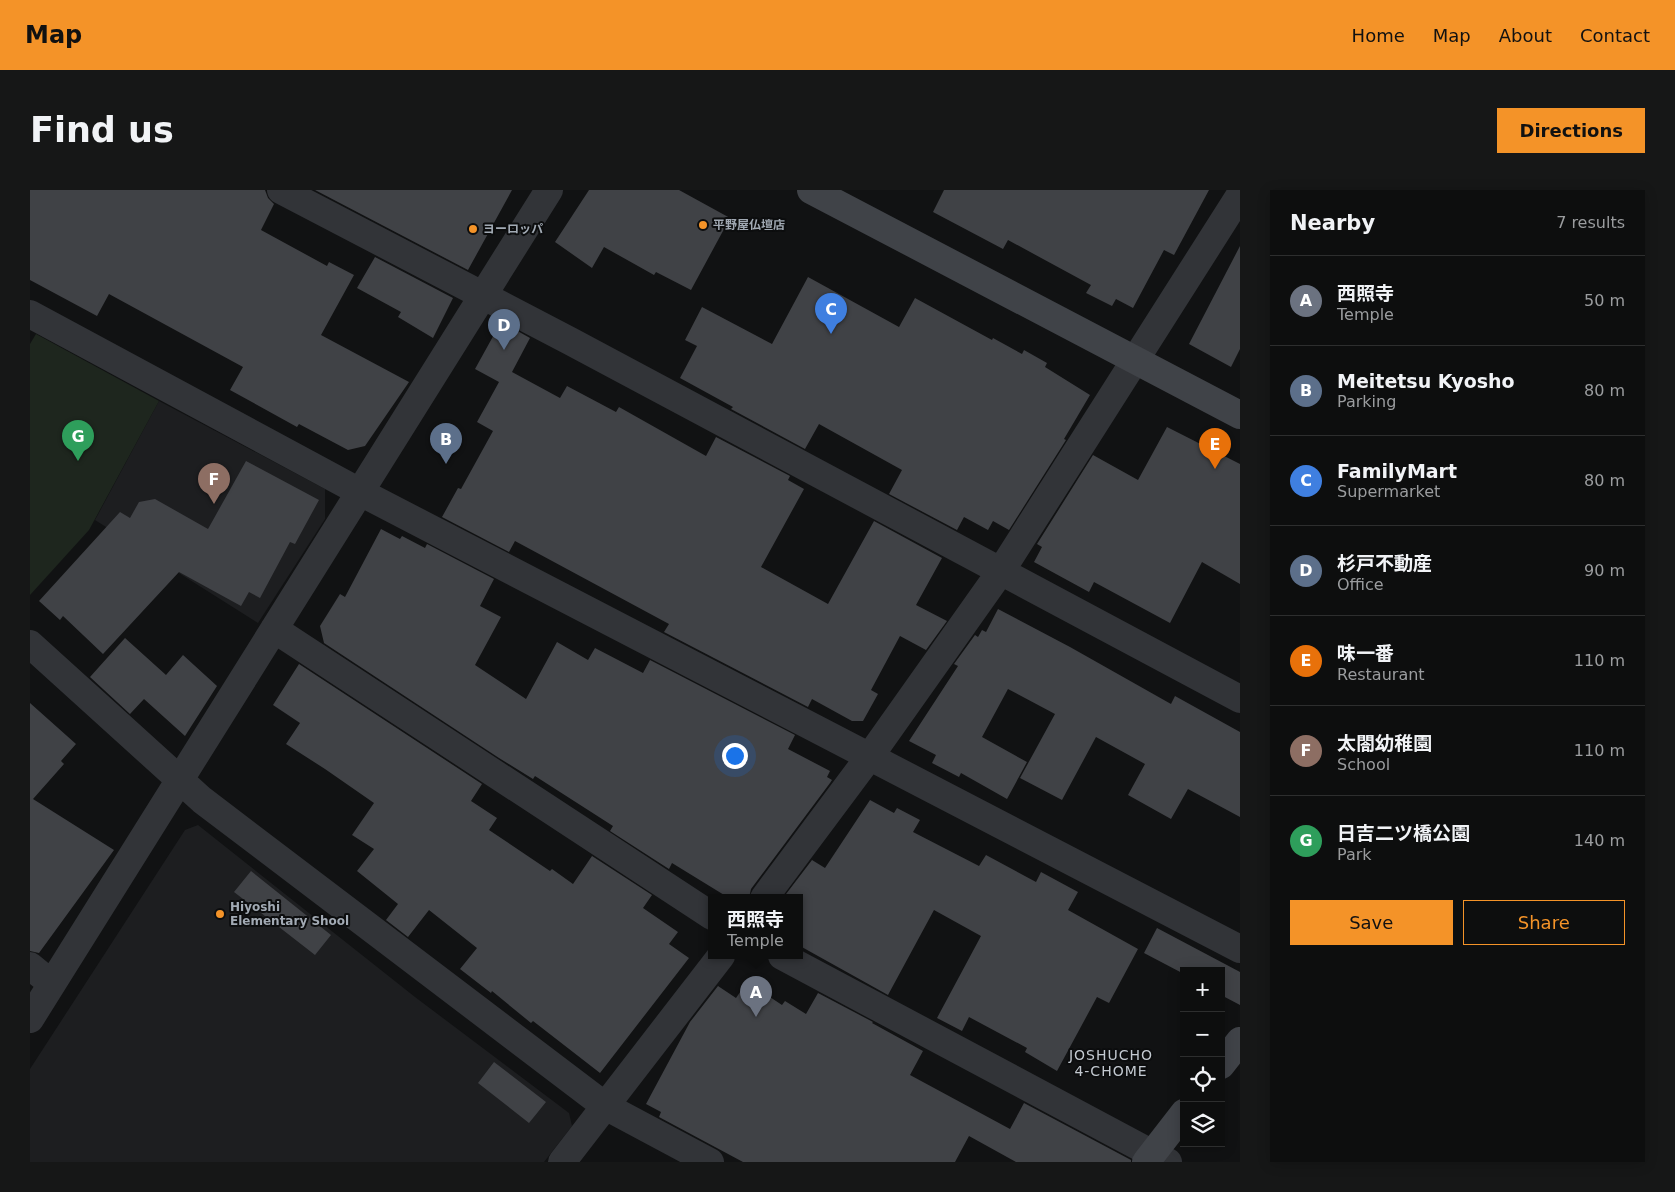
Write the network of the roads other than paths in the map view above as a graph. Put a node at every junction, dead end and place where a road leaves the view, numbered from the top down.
1 (281, 190) edge
2 (550, 190) edge
3 (811, 190) edge
4 (1240, 195) edge
5 (483, 295) junction
6 (30, 314) edge
7 (1136, 360) junction
8 (1240, 415) edge
9 (360, 492) junction
10 (1001, 571) junction
11 (274, 629) junction
12 (30, 644) edge
13 (1240, 699) edge
14 (870, 756) junction
15 (180, 779) junction
16 (767, 894) edge
17 (708, 913) edge
18 (1240, 949) edge
19 (719, 959) edge
20 (788, 959) edge
21 (30, 966) edge
22 (52, 984) junction
23 (30, 1019) edge
24 (1240, 1040) edge
25 (1225, 1060) edge
26 (605, 1106) junction
27 (1180, 1120) edge
28 (1156, 1159) edge
29 (562, 1162) edge
30 (710, 1162) edge

1 - 5 street
2 - 5 street
3 - 7 street
4 - 7 street
5 - 9 street
5 - 10 street
6 - 9 street
7 - 8 street
7 - 10 street
9 - 11 street
9 - 14 street
10 - 13 street
10 - 14 street
11 - 15 street
11 - 17 street
12 - 15 street
14 - 16 street
14 - 18 street
15 - 22 street
15 - 26 street
19 - 26 street
20 - 28 street
21 - 22 street
22 - 23 street
24 - 25 street
26 - 29 street
26 - 30 street
27 - 28 street

